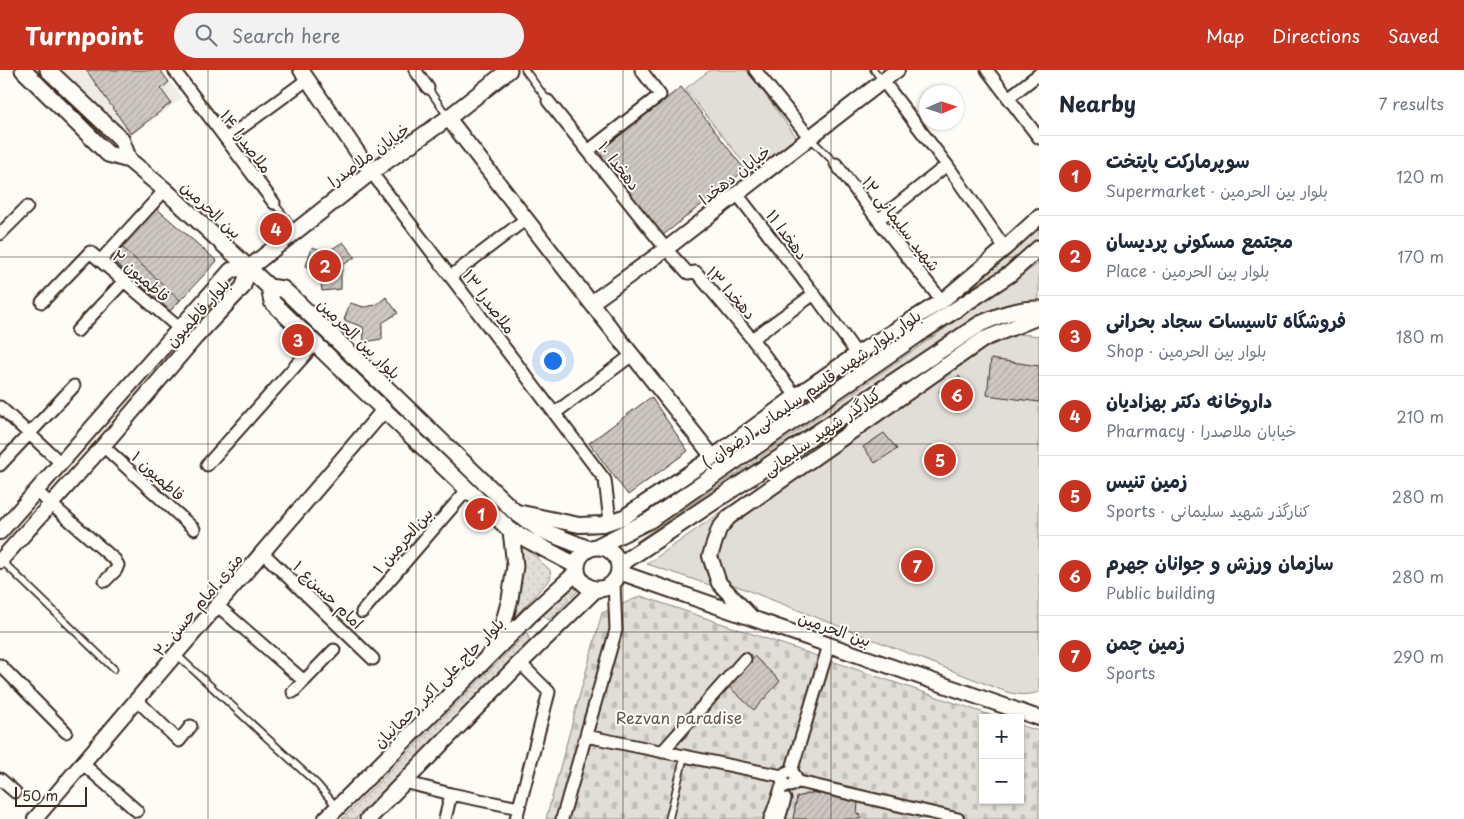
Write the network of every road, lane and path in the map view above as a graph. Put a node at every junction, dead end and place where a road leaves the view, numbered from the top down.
1 (23, 70) edge
2 (48, 70) edge
3 (174, 70) edge
4 (415, 70) edge
5 (508, 70) edge
6 (525, 70) edge
7 (641, 70) edge
8 (754, 70) edge
9 (874, 70) edge
10 (897, 70) edge
11 (987, 70) edge
12 (304, 74) edge
13 (1039, 74) edge
14 (883, 82) junction
15 (428, 88) joint
16 (1008, 98) junction
17 (548, 101) joint
18 (448, 118) junction
19 (810, 138) junction
20 (1039, 138) edge
21 (226, 139) junction
22 (588, 151) junction
23 (129, 160) junction
24 (836, 164) joint
25 (948, 165) junction
26 (371, 172) junction
27 (166, 190) junction
28 (737, 194) junction
29 (274, 203) joint
30 (27, 207) dead end
31 (1039, 217) edge
32 (526, 219) junction
33 (878, 220) junction
34 (2, 228) edge
35 (295, 230) junction
36 (1005, 248) junction
37 (1039, 248) edge
38 (666, 249) junction
39 (100, 261) junction
40 (249, 268) junction
41 (451, 276) junction
42 (124, 281) junction
43 (269, 287) junction
44 (215, 288) junction
45 (814, 294) junction
46 (230, 301) junction
47 (942, 301) junction
48 (42, 302) dead end
49 (591, 303) junction
50 (1039, 309) edge
51 (1039, 317) edge
52 (179, 328) junction
53 (77, 331) dead end
54 (752, 339) junction
55 (315, 344) junction
56 (857, 354) junction
57 (632, 355) junction
58 (74, 386) dead end
59 (796, 396) junction
60 (0, 407) edge
61 (384, 410) junction
62 (556, 413) junction
63 (29, 434) junction
64 (103, 446) junction
65 (713, 458) junction
66 (61, 462) junction
67 (0, 464) edge
68 (206, 464) dead end
69 (467, 490) junction
70 (36, 491) junction
71 (496, 494) junction
72 (50, 505) junction
73 (486, 507) junction
74 (515, 512) junction
75 (610, 521) junction
76 (194, 529) dead end
77 (511, 531) junction
78 (0, 532) edge
79 (593, 548) junction
80 (263, 553) junction
81 (0, 560) edge
82 (577, 569) junction
83 (617, 573) junction
84 (105, 581) dead end
85 (596, 589) junction
86 (218, 606) junction
87 (362, 612) dead end
88 (752, 618) junction
89 (523, 622) junction
90 (542, 642) junction
91 (829, 645) junction
92 (496, 649) junction
93 (334, 650) dead end
94 (177, 655) junction
95 (373, 659) dead end
96 (745, 659) dead end
97 (520, 663) junction
98 (0, 665) edge
99 (114, 668) dead end
100 (304, 681) junction
101 (293, 692) dead end
102 (137, 700) junction
103 (1039, 718) edge
104 (191, 726) dead end
105 (66, 732) dead end
106 (586, 736) junction
107 (662, 752) junction
108 (684, 757) junction
109 (83, 764) junction
110 (0, 779) edge
111 (788, 780) junction
112 (404, 782) junction
113 (15, 792) dead end
114 (451, 794) junction
115 (337, 807) junction
116 (137, 811) dead end
117 (517, 814) edge
118 (35, 819) edge
119 (326, 819) edge
120 (368, 819) edge
121 (444, 819) edge
122 (562, 819) edge
123 (669, 819) edge
124 (770, 819) edge
125 (778, 819) edge
126 (958, 819) edge

1 - 23 main road
2 - 23 main road
3 - 21 street, ملاصدرا ۱۴
4 - 15 street
5 - 18 main road, خیابان ملاصدرا
6 - 17 lane
7 - 22 street
8 - 19 street
9 - 14 lane
10 - 14 street, خیابان دهخدا
11 - 16 street
12 - 21 street
12 - 26 street
13 - 16 street
14 - 19 street, خیابان دهخدا
14 - 25 street
15 - 18 lane
16 - 20 street
17 - 22 street, دهخدا ۱۰
18 - 26 main road, خیابان ملاصدرا
18 - 32 street
19 - 24 lane
19 - 28 street, خیابان دهخدا
21 - 29 street, ملاصدرا ۱۴
22 - 38 street, دهخدا ۱۰
23 - 27 main road, بین الحرمین
24 - 33 street, شهید سلیمانی ۱۲
25 - 33 street
25 - 36 street
26 - 35 main road, خیابان ملاصدرا
26 - 41 street, ملاصدرا ۱۳
27 - 39 street
27 - 40 main road, بین الحرمین
28 - 38 street, خیابان دهخدا
28 - 45 street, دهخدا ۱۱
29 - 35 lane, ملاصدرا ۱۴
30 - 34 street
31 - 36 street
32 - 41 street
32 - 49 street
33 - 47 street, شهید سلیمانی ۱۲
35 - 40 main road, خیابان ملاصدرا
36 - 47 street
37 - 79 main road, بلوار بلوار شهید قاسم سلیمانی (رضوان )
38 - 49 street, خیابان دهخدا
38 - 54 street, دهخدا ۱۳
39 - 42 street, فاطمیون ۲
39 - 48 street, فاطمیون ۲
40 - 43 main road, بین الحرمین
40 - 44 street, بلوار فاطمیون
40 - 46 street, بلوار فاطمیون
41 - 62 street, ملاصدرا ۱۳
42 - 52 street, فاطمیون ۲
42 - 53 street
43 - 55 main road
43 - 71 main road, بلوار بین الحرمین
44 - 46 street
44 - 52 street, بلوار فاطمیون
45 - 54 street
45 - 56 street, دهخدا ۱۱
46 - 64 street, بلوار فاطمیون
47 - 56 street
49 - 57 street
50 - 83 main road
51 - 88 street, کنارگذر شهید سلیمانی
52 - 66 street, بلوار فاطمیون
54 - 59 street
55 - 61 main road
55 - 68 street
56 - 59 street
57 - 62 street
57 - 65 street
58 - 63 street
59 - 65 street
60 - 63 street
61 - 69 main road
61 - 80 street, ۲۰ متری امام حسن
62 - 75 street, ملاصدرا ۱۳
63 - 66 street
63 - 67 street
64 - 72 street, بلوار فاطمیون
64 - 76 street, فاطمیون ۱
65 - 75 street
66 - 70 street, بلوار فاطمیون
69 - 73 main road
69 - 87 street, بین‌الحرمین ۱
70 - 72 street
70 - 78 street, بلوار فاطمیون
71 - 73 main road
71 - 74 main road, بلوار بین الحرمین
72 - 81 street, بلوار فاطمیون
72 - 84 street
73 - 77 main road
74 - 75 street
74 - 79 main road, بلوار بین الحرمین
77 - 82 main road
77 - 92 main road
79 - 82 main road
79 - 83 main road
80 - 86 street, ۲۰ متری امام حسن
80 - 95 street, امام حسن‌ع ۱
81 - 99 lane
82 - 85 main road
82 - 89 main road, بلوار حاج علی اکبر رحمانیان
83 - 85 main road
83 - 88 street, بین الحرمین
83 - 106 street
85 - 90 main road
86 - 94 street, ۲۰ متری امام حسن
86 - 100 street
88 - 91 street, بین الحرمین
89 - 90 main road
89 - 92 main road, بلوار حاج علی اکبر رحمانیان
90 - 97 main road
91 - 103 street, بین الحرمین
91 - 111 street
92 - 115 main road, بلوار حاج علی اکبر رحمانیان
93 - 100 street
94 - 102 street, ۲۰ متری امام حسن
94 - 115 lane
96 - 107 street
97 - 112 main road
97 - 117 street
98 - 105 street
100 - 101 street
102 - 104 street
102 - 109 street, ۲۰ متری امام حسن
106 - 107 street
106 - 122 street
107 - 108 street
108 - 111 street
108 - 123 lane
109 - 116 street
109 - 118 street, ۲۰ متری امام حسن
110 - 113 street
111 - 124 street
111 - 125 street
111 - 126 street
112 - 114 street
112 - 120 main road
114 - 117 street
114 - 121 street
115 - 119 main road, بلوار حاج علی اکبر رحمانیان

